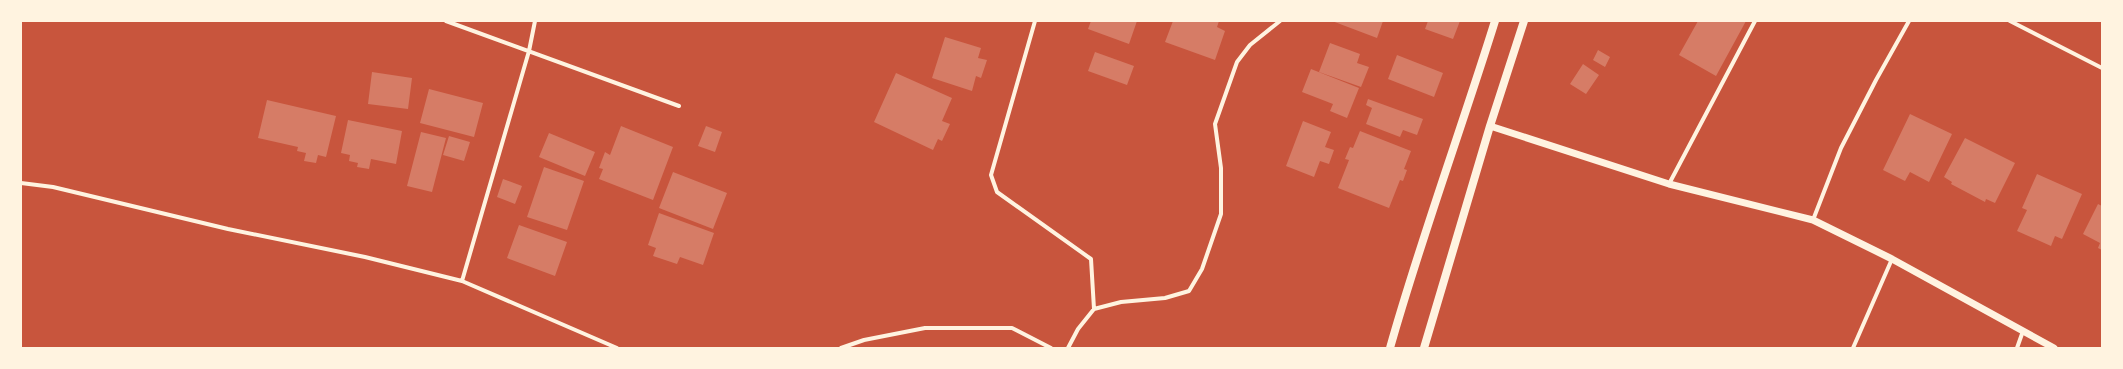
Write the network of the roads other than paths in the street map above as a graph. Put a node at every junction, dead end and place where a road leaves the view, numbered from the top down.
1 (446, 21) edge
2 (535, 21) edge
3 (1035, 21) edge
4 (1280, 21) edge
5 (1495, 21) edge
6 (1524, 21) edge
7 (1755, 21) edge
8 (1909, 21) edge
9 (2010, 21) edge
10 (529, 51) junction
11 (2102, 68) edge
12 (679, 106) dead end
13 (1490, 126) junction
14 (21, 183) edge
15 (1669, 184) junction
16 (1813, 220) junction
17 (1892, 259) junction
18 (462, 281) junction
19 (1094, 310) junction
20 (2023, 331) junction
21 (617, 348) edge
22 (841, 348) edge
23 (1051, 348) edge
24 (1068, 348) edge
25 (1390, 348) edge
26 (1424, 348) edge
27 (1854, 348) edge
28 (2017, 348) edge
29 (2054, 348) edge

1 - 10 street
2 - 10 street
3 - 19 street
4 - 19 street
5 - 25 main road
6 - 13 main road
7 - 15 street
8 - 16 street
9 - 11 street
10 - 12 street
10 - 18 street
13 - 15 street
13 - 26 main road
14 - 18 street
15 - 16 street
16 - 17 street
17 - 20 street
17 - 27 street
18 - 21 street
19 - 24 street
20 - 28 street
20 - 29 street
22 - 23 street

